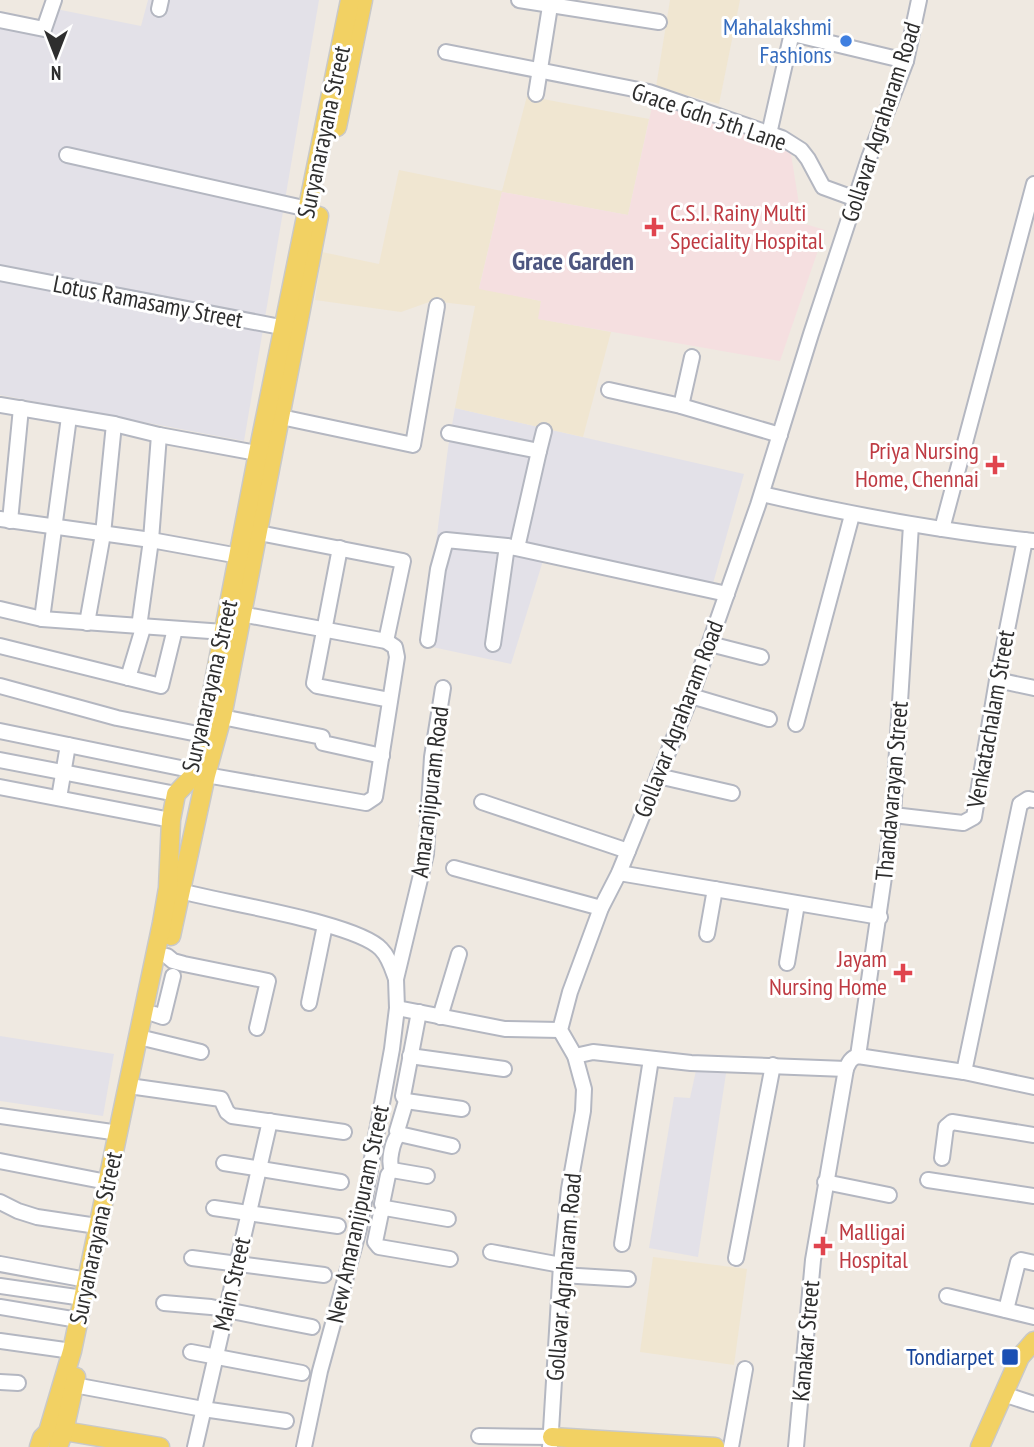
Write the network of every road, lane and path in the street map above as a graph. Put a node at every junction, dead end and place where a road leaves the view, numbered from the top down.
1 (54, 0) edge
2 (350, 0) edge
3 (363, 0) edge
4 (519, 0) edge
5 (919, 0) edge
6 (551, 2) edge
7 (0, 20) edge
8 (659, 22) dead end
9 (446, 51) dead end
10 (906, 61) junction
11 (540, 69) junction
12 (536, 94) dead end
13 (769, 134) junction
14 (67, 155) dead end
15 (1034, 184) edge
16 (856, 199) junction
17 (308, 209) junction
18 (0, 273) edge
19 (437, 306) dead end
20 (290, 329) junction
21 (692, 357) dead end
22 (609, 390) dead end
23 (0, 405) edge
24 (681, 406) junction
25 (21, 408) junction
26 (69, 417) junction
27 (281, 417) junction
28 (114, 425) junction
29 (544, 431) dead end
30 (449, 433) dead end
31 (159, 435) junction
32 (780, 435) junction
33 (539, 451) junction
34 (265, 454) junction
35 (0, 467) edge
36 (15, 470) junction
37 (762, 494) junction
38 (852, 515) junction
39 (5, 520) edge
40 (911, 525) junction
41 (55, 528) junction
42 (942, 529) junction
43 (259, 533) junction
44 (103, 534) junction
45 (151, 540) junction
46 (1030, 541) edge
47 (512, 547) junction
48 (340, 548) junction
49 (239, 556) junction
50 (727, 594) junction
51 (0, 609) edge
52 (241, 614) junction
53 (42, 619) junction
54 (87, 623) junction
55 (141, 627) junction
56 (175, 629) junction
57 (325, 630) junction
58 (224, 632) junction
59 (428, 640) dead end
60 (386, 641) junction
61 (492, 644) dead end
62 (710, 644) junction
63 (0, 646) edge
64 (761, 657) dead end
65 (128, 678) junction
66 (996, 680) junction
67 (0, 686) edge
68 (443, 688) dead end
69 (1034, 688) edge
70 (691, 696) junction
71 (390, 700) junction
72 (222, 717) junction
73 (769, 719) dead end
74 (796, 724) dead end
75 (0, 731) edge
76 (203, 735) junction
77 (68, 746) junction
78 (382, 755) junction
79 (0, 760) edge
80 (64, 772) junction
81 (201, 773) junction
82 (658, 776) junction
83 (0, 787) edge
84 (732, 793) dead end
85 (176, 794) junction
86 (60, 798) junction
87 (1034, 800) edge
88 (482, 802) dead end
89 (893, 815) junction
90 (171, 820) junction
91 (628, 851) junction
92 (454, 868) dead end
93 (619, 873) junction
94 (715, 889) junction
95 (174, 890) junction
96 (797, 904) junction
97 (601, 908) junction
98 (880, 917) junction
99 (325, 925) junction
100 (707, 934) dead end
101 (460, 954) dead end
102 (167, 956) junction
103 (787, 963) dead end
104 (173, 976) dead end
105 (396, 978) junction
106 (309, 1003) dead end
107 (397, 1008) junction
108 (419, 1012) junction
109 (154, 1014) junction
110 (440, 1017) junction
111 (257, 1028) dead end
112 (560, 1030) junction
113 (147, 1039) junction
114 (201, 1052) dead end
115 (410, 1056) junction
116 (575, 1056) junction
117 (858, 1056) junction
118 (651, 1059) junction
119 (774, 1065) junction
120 (504, 1069) dead end
121 (846, 1069) junction
122 (964, 1072) junction
123 (136, 1087) junction
124 (1034, 1087) edge
125 (406, 1101) junction
126 (462, 1109) dead end
127 (0, 1116) edge
128 (271, 1121) junction
129 (344, 1132) dead end
130 (119, 1133) junction
131 (399, 1134) junction
132 (1034, 1135) edge
133 (452, 1146) dead end
134 (942, 1158) dead end
135 (0, 1161) edge
136 (224, 1163) dead end
137 (259, 1168) junction
138 (392, 1170) junction
139 (427, 1176) dead end
140 (928, 1180) dead end
141 (107, 1182) junction
142 (341, 1182) dead end
143 (825, 1182) junction
144 (889, 1195) dead end
145 (1034, 1196) edge
146 (0, 1202) edge
147 (385, 1208) junction
148 (214, 1209) dead end
149 (249, 1213) junction
150 (448, 1219) dead end
151 (97, 1226) junction
152 (338, 1226) dead end
153 (622, 1244) dead end
154 (491, 1252) dead end
155 (192, 1258) dead end
156 (736, 1258) dead end
157 (450, 1259) dead end
158 (237, 1263) junction
159 (1034, 1263) edge
160 (0, 1264) edge
161 (561, 1270) junction
162 (324, 1275) dead end
163 (628, 1279) dead end
164 (87, 1280) junction
165 (0, 1286) edge
166 (947, 1296) dead end
167 (83, 1298) junction
168 (164, 1303) dead end
169 (0, 1307) edge
170 (1006, 1310) junction
171 (226, 1312) junction
172 (1034, 1317) edge
173 (78, 1320) junction
174 (312, 1327) dead end
175 (0, 1341) edge
176 (1034, 1342) edge
177 (72, 1351) junction
178 (191, 1352) dead end
179 (215, 1358) junction
180 (746, 1369) dead end
181 (302, 1373) dead end
182 (0, 1382) edge
183 (18, 1383) dead end
184 (74, 1385) junction
185 (1003, 1394) junction
186 (1034, 1404) edge
187 (203, 1409) junction
188 (286, 1420) dead end
189 (479, 1436) dead end
190 (52, 1439) edge
191 (551, 1442) edge
192 (160, 1447) edge
193 (195, 1447) edge
194 (304, 1447) edge
195 (715, 1447) edge
196 (731, 1447) edge
197 (796, 1447) edge
198 (980, 1447) edge

1 - 7 street
2 - 17 main road, Suryanarayana Street
3 - 20 main road, Suryanarayana Street
4 - 6 street
5 - 10 street, Gollavar Agraharam Road
6 - 8 street
6 - 11 street
9 - 11 street, Grace Gdn 5th Lane
10 - 13 street
10 - 16 street, Gollavar Agraharam Road
11 - 12 street
11 - 13 street, Grace Gdn 5th Lane
13 - 16 street, Grace Gdn 5th Lane
14 - 17 street
15 - 42 street
16 - 32 street, Gollavar Agraharam Road
17 - 20 main road, Suryanarayana Street
18 - 20 street, Lotus Ramasamy Street
19 - 27 street
20 - 27 main road, Suryanarayana Street
20 - 34 main road, Suryanarayana Street
21 - 24 street
22 - 24 street
23 - 25 street
24 - 32 street
25 - 26 street
25 - 36 street
26 - 28 street
26 - 41 street
27 - 34 main road, Suryanarayana Street
28 - 31 street
28 - 44 street
29 - 33 street
30 - 33 street
31 - 34 street
31 - 45 street
32 - 37 street, Gollavar Agraharam Road
33 - 47 street
34 - 43 main road, Suryanarayana Street
34 - 49 main road, Suryanarayana Street
35 - 36 street
36 - 39 street
37 - 38 street
37 - 50 street, Gollavar Agraharam Road
38 - 40 street
38 - 74 street
39 - 41 street
40 - 42 street
40 - 89 street, Thandavarayan Street
41 - 44 street
41 - 53 street
42 - 46 street
43 - 48 street
43 - 52 main road, Suryanarayana Street
44 - 45 street
44 - 54 street
45 - 49 street
45 - 55 street
46 - 66 street, Venkatachalam Street
47 - 50 street
47 - 59 street
47 - 61 street
48 - 57 street
48 - 60 street
49 - 58 main road, Suryanarayana Street
50 - 62 street, Gollavar Agraharam Road
51 - 53 street
52 - 57 street
52 - 72 main road, Suryanarayana Street
53 - 54 street
54 - 55 street
55 - 56 street
55 - 65 street
56 - 58 street
56 - 65 street
57 - 60 street
57 - 71 street
58 - 76 main road, Suryanarayana Street
60 - 71 street
62 - 64 street
62 - 70 street, Gollavar Agraharam Road
63 - 65 street
66 - 69 street
66 - 89 street, Venkatachalam Street
67 - 76 street
68 - 105 street, Amaranjipuram Road
70 - 73 street
70 - 82 street, Gollavar Agraharam Road
71 - 78 street
72 - 78 street
72 - 81 main road, Suryanarayana Street
75 - 77 street
76 - 81 main road, Suryanarayana Street
77 - 80 street
77 - 81 street
78 - 81 street
79 - 80 street
80 - 85 street
80 - 86 street
81 - 85 main road, Suryanarayana Street
81 - 95 main road, Suryanarayana Street
82 - 84 street
82 - 91 street, Gollavar Agraharam Road
83 - 86 street
85 - 90 main road, Suryanarayana Street
86 - 90 street
87 - 122 street
88 - 91 street
89 - 98 street, Thandavarayan Street
90 - 95 main road, Suryanarayana Street
91 - 93 street, Gollavar Agraharam Road
92 - 97 street
93 - 94 street
93 - 97 street, Gollavar Agraharam Road
94 - 96 street
94 - 100 street
95 - 99 street
95 - 102 main road, Suryanarayana Street
95 - 130 main road, Suryanarayana Street
96 - 98 street
96 - 103 street
97 - 112 street, Gollavar Agraharam Road
98 - 117 street, Thandavarayan Street
99 - 105 street
99 - 106 street
101 - 110 street
102 - 109 main road, Suryanarayana Street
102 - 111 street
104 - 109 street
105 - 107 street, New Amaranjipuram Street
107 - 108 street
107 - 194 street, New Amaranjipuram Street
108 - 110 street
108 - 115 street
109 - 113 main road, Suryanarayana Street
110 - 112 street
112 - 116 street, Gollavar Agraharam Road
113 - 114 street
113 - 123 main road, Suryanarayana Street
115 - 120 street
115 - 125 street
116 - 118 street
116 - 161 street, Gollavar Agraharam Road
117 - 121 street
117 - 122 street
118 - 119 street
118 - 153 street
119 - 121 street
119 - 156 street
121 - 143 street, Kanakar Street
122 - 124 street
123 - 128 street
123 - 184 main road, Suryanarayana Street
125 - 126 street
125 - 131 street
127 - 130 street
128 - 129 street
128 - 137 street, Main Street
130 - 141 main road, Suryanarayana Street
131 - 133 street
131 - 138 street
132 - 134 street
135 - 141 street
136 - 137 street
137 - 142 street
137 - 149 street, Main Street
138 - 139 street
138 - 147 street
140 - 145 street
141 - 151 main road, Suryanarayana Street
143 - 144 street
143 - 197 street, Kanakar Street
146 - 151 street
147 - 150 street
147 - 157 street
148 - 149 street
149 - 152 street
149 - 158 street, Main Street
151 - 164 main road, Suryanarayana Street
154 - 161 street
155 - 158 street
158 - 162 street
158 - 171 street, Main Street
159 - 170 street
160 - 164 street
161 - 163 street
161 - 191 street, Gollavar Agraharam Road
164 - 167 main road, Suryanarayana Street
165 - 167 street
166 - 170 street
167 - 173 main road, Suryanarayana Street
168 - 171 street
169 - 173 street
170 - 172 street
171 - 174 street
171 - 179 street, Main Street
173 - 177 main road, Suryanarayana Street
175 - 177 street
176 - 185 main road
177 - 190 main road, Suryanarayana Street
178 - 179 street
179 - 181 street
179 - 187 street, Main Street
180 - 196 street
182 - 183 street
184 - 187 street
184 - 190 main road, Suryanarayana Street
185 - 186 street
185 - 198 main road
187 - 188 street
187 - 193 street, Main Street
189 - 191 street
190 - 192 main road
191 - 195 main road

